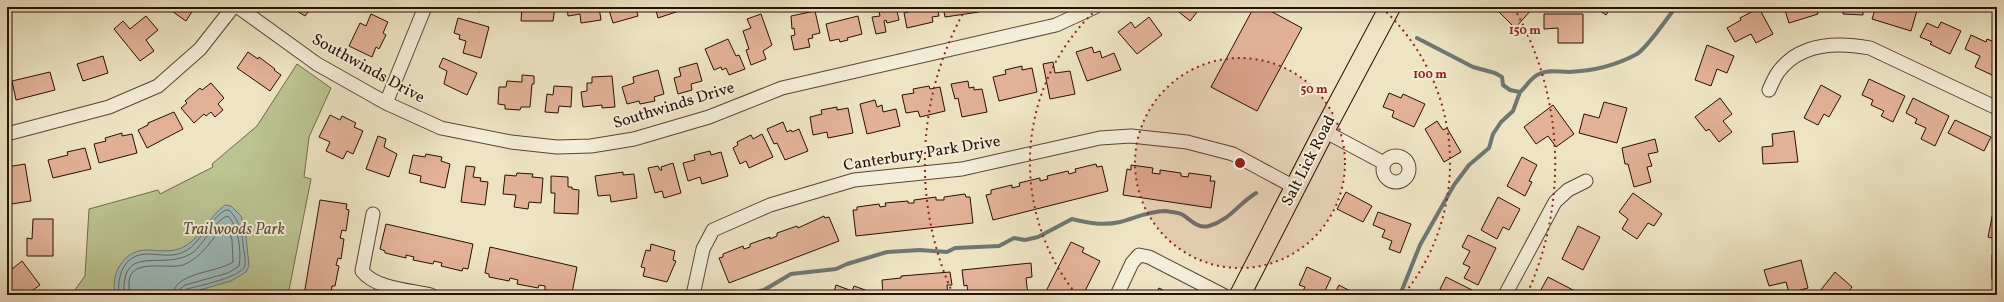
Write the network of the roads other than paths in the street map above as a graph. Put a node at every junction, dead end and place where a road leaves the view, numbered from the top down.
1 (234, 7) edge
2 (238, 7) edge
3 (425, 7) edge
4 (1095, 7) edge
5 (1390, 7) edge
6 (1769, 90) dead end
7 (386, 103) junction
8 (1997, 108) edge
9 (1324, 131) junction
10 (7, 134) edge
11 (1384, 163) dead end
12 (1586, 181) dead end
13 (1296, 188) junction
14 (373, 214) dead end
15 (431, 295) edge
16 (693, 295) edge
17 (1116, 295) edge
18 (1223, 295) edge
19 (1240, 295) edge
20 (1505, 295) edge

1 - 10 street
2 - 7 street, Southwinds Drive
3 - 7 street
4 - 7 street, Southwinds Drive
5 - 9 main road, Salt Lick Road
6 - 8 street
9 - 11 street
9 - 13 main road, Salt Lick Road
12 - 20 street
13 - 16 street, Canterbury Park Drive
13 - 19 main road, Salt Lick Road
14 - 15 street
17 - 18 street

